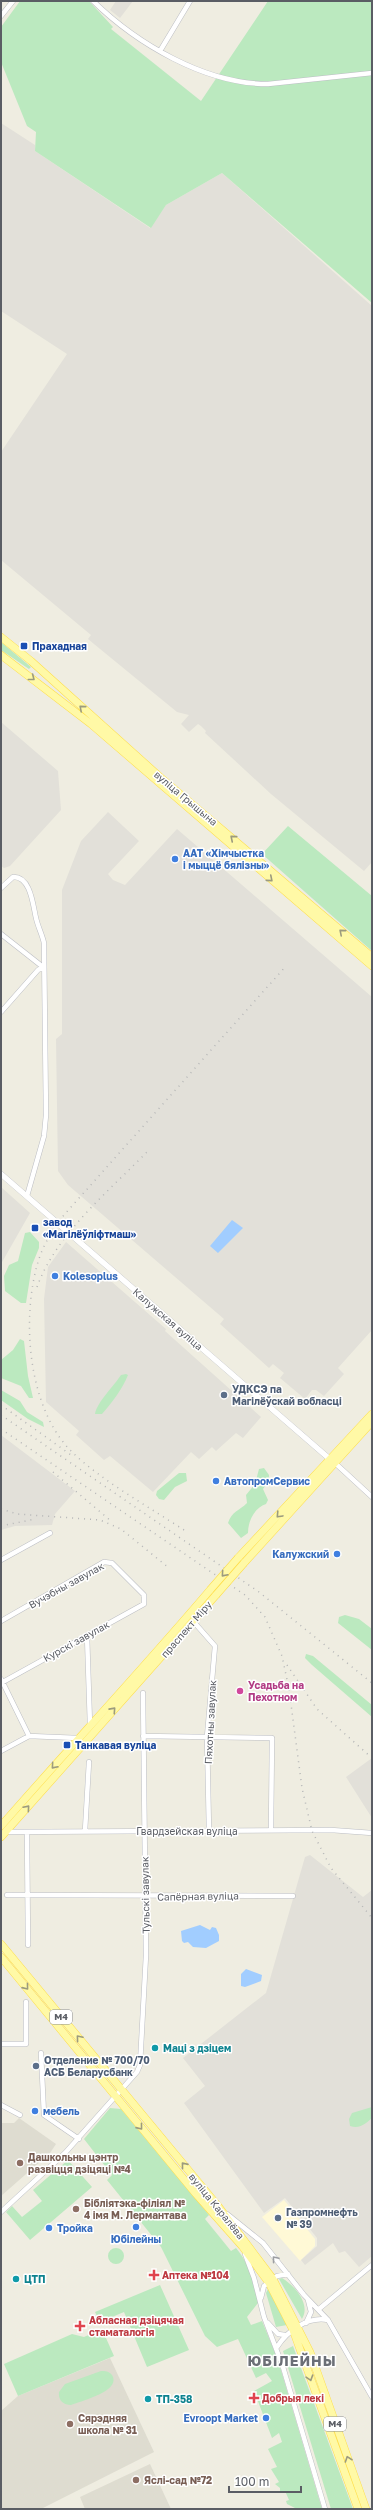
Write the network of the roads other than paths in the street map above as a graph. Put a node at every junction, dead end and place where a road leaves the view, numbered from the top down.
1 (13, 1) edge
2 (94, 1) edge
3 (190, 1) edge
4 (1, 16) edge
5 (160, 50) junction
6 (372, 72) edge
7 (1, 637) edge
8 (1, 655) edge
9 (1, 888) edge
10 (1, 934) edge
11 (372, 957) edge
12 (372, 966) edge
13 (43, 967) junction
14 (1, 1012) edge
15 (1, 1174) edge
16 (27, 1196) junction
17 (372, 1414) edge
18 (372, 1422) edge
19 (333, 1461) junction
20 (372, 1497) edge
21 (50, 1533) dead end
22 (1, 1560) edge
23 (213, 1593) junction
24 (144, 1595) joint
25 (1, 1621) edge
26 (193, 1621) junction
27 (87, 1635) junction
28 (2, 1682) edge
29 (143, 1693) dead end
30 (90, 1725) junction
31 (29, 1736) junction
32 (143, 1736) junction
33 (207, 1737) junction
34 (78, 1738) junction
35 (1, 1751) edge
36 (89, 1762) dead end
37 (209, 1830) junction
38 (271, 1830) junction
39 (144, 1831) junction
40 (2, 1832) edge
41 (27, 1832) junction
42 (85, 1832) junction
43 (372, 1833) edge
44 (7, 1895) dead end
45 (28, 1895) junction
46 (293, 1896) dead end
47 (144, 1897) junction
48 (1, 1944) edge
49 (28, 1945) dead end
50 (1, 1957) edge
51 (26, 2002) dead end
52 (1, 2044) edge
53 (41, 2053) dead end
54 (121, 2089) junction
55 (116, 2096) junction
56 (1, 2105) edge
57 (20, 2115) dead end
58 (79, 2139) junction
59 (218, 2206) junction
60 (1, 2212) edge
61 (242, 2246) junction
62 (372, 2265) edge
63 (288, 2274) junction
64 (271, 2281) junction
65 (304, 2295) junction
66 (261, 2301) junction
67 (319, 2309) junction
68 (264, 2317) junction
69 (328, 2320) junction
70 (306, 2323) junction
71 (296, 2329) junction
72 (285, 2335) junction
73 (277, 2347) junction
74 (372, 2397) edge
75 (325, 2509) edge
76 (358, 2509) edge
77 (366, 2509) edge

1 - 4 street
2 - 5 street
3 - 5 street
5 - 6 street
11 -> 7 main road, вуліца Грышына
8 -> 12 main road, вуліца Грышына
9 - 13 street
10 - 13 street
13 - 14 street
13 - 16 street
15 - 16 street, Калужская вуліца
16 - 19 street, Калужская вуліца
17 - 19 main road, праспект Міру
18 - 19 main road, праспект Міру
19 - 20 street
19 - 23 main road, праспект Міру, bridge
21 - 22 street
23 - 26 main road, праспект Міру
23 - 30 main road, праспект Міру
24 - 25 street, Вучэбны завулак
24 - 27 street, Курскі завулак
26 - 33 street, Пяхотны завулак
40 -> 26 main road, праспект Міру
27 - 28 street, Курскі завулак
27 - 30 street
28 - 31 street
29 - 32 street, Тульскі завулак
30 - 34 main road, праспект Міру
31 - 34 street
31 - 35 street
32 - 33 street
32 - 39 street, Тульскі завулак
33 - 37 street, Пяхотны завулак
33 - 38 street
34 -> 40 main road, праспект Міру
36 - 42 street
37 - 38 street, Гвардзейская вуліца
37 - 39 street, Гвардзейская вуліца
38 - 43 street, Гвардзейская вуліца
39 - 42 street, Гвардзейская вуліца
39 - 47 street, Тульскі завулак
40 - 41 street, Гвардзейская вуліца
41 - 42 street, Гвардзейская вуліца
41 - 45 street
44 - 45 street, Сапёрная вуліца
45 - 47 street, Сапёрная вуліца
45 - 49 street
46 - 47 street, Сапёрная вуліца
47 - 54 street, Тульскі завулак
54 -> 48 main road, вуліца Каралёва / М4
50 -> 55 main road, вуліца Каралёва / М4
51 - 52 street
53 - 58 street
54 - 55 street, Тульскі завулак
59 -> 54 main road, вуліца Каралёва / М4
55 - 58 street, Тульскі завулак
55 -> 61 main road, вуліца Каралёва / М4
56 - 57 street
58 - 60 street, Тульскі завулак
63 -> 59 street
59 - 64 main road, вуліца Каралёва / М4
61 - 64 main road, вуліца Каралёва / М4
61 - 66 street
62 - 67 street
63 - 64 street
63 - 65 street
64 - 66 street
64 - 71 main road, вуліца Каралёва / М4
65 - 67 street
65 - 70 street
66 - 68 street
67 - 69 street
68 - 72 street
68 - 73 street
69 - 70 street
69 - 74 street
70 - 71 street
71 - 72 street
71 -> 76 main road, вуліца Каралёва / М4
77 -> 71 main road, вуліца Каралёва / М4
72 - 73 street
73 - 75 street

